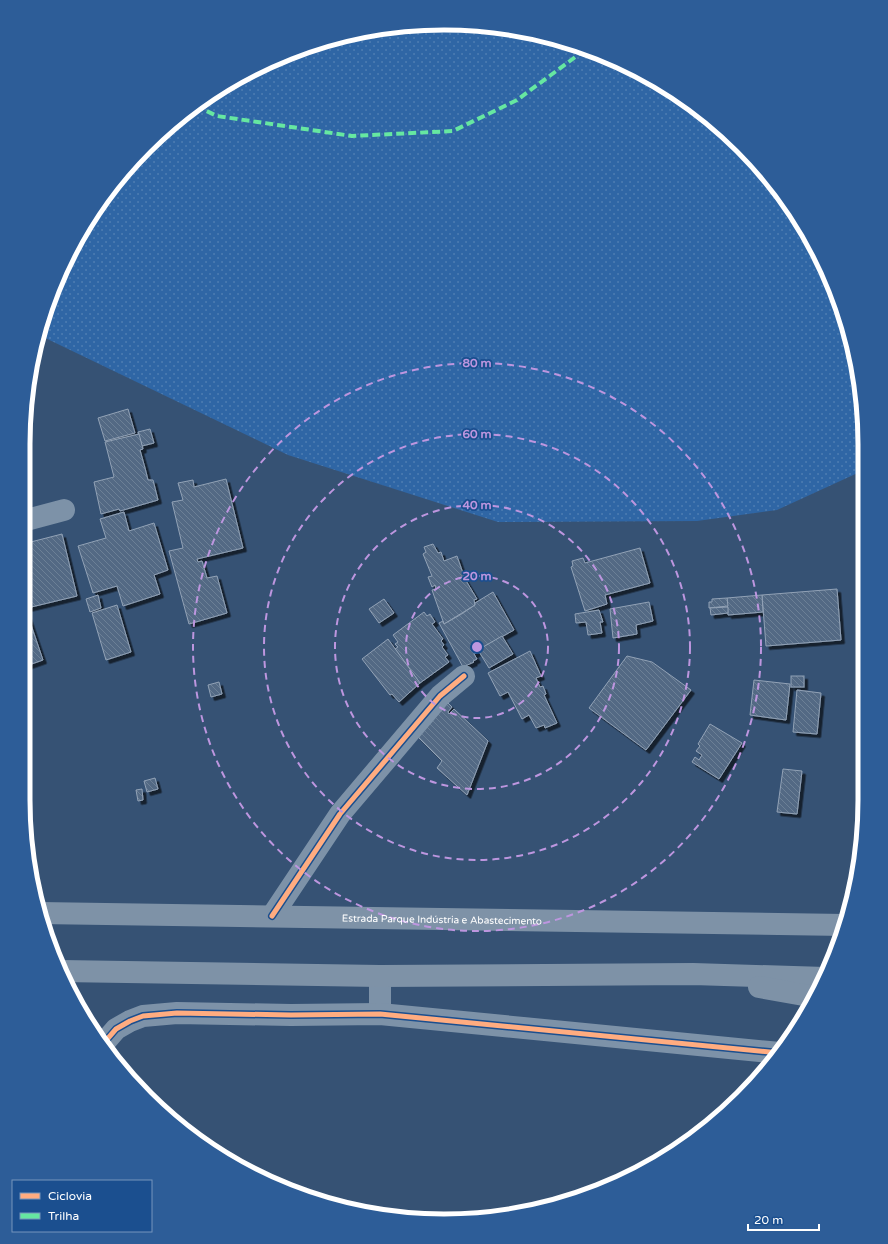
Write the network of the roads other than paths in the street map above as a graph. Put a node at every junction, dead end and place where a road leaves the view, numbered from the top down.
1 (64, 510) dead end
2 (30, 519) edge
3 (464, 676) dead end
4 (46, 913) edge
5 (272, 916) junction
6 (838, 925) edge
7 (68, 972) edge
8 (693, 974) junction
9 (380, 976) junction
10 (817, 978) edge
11 (809, 996) edge
12 (380, 1014) junction
13 (107, 1039) edge
14 (772, 1052) edge

1 - 2 street
3 - 5 street
4 - 5 highway, Estrada Parque Indústria e Abastecimento
5 - 6 highway, Estrada Parque Indústria e Abastecimento
7 - 9 highway
8 - 9 highway
8 - 10 highway
8 - 11 highway
9 - 12 street
12 - 13 street
12 - 14 street

